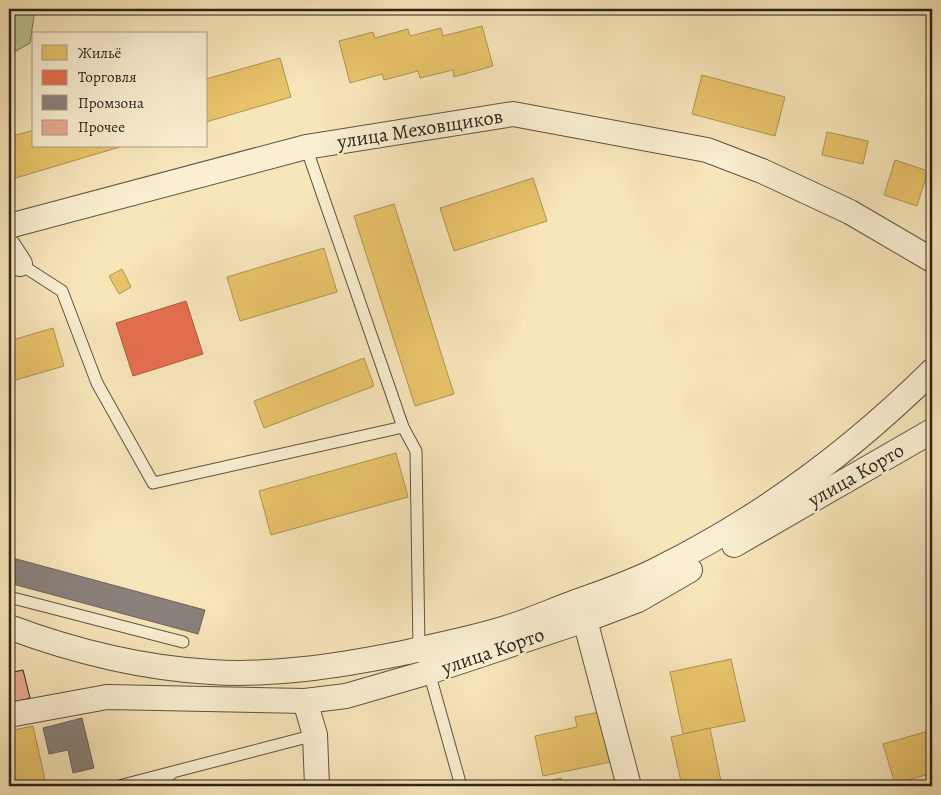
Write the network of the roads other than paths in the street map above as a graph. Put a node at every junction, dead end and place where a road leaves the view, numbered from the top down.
1 (306, 147) junction
2 (9, 226) edge
3 (14, 256) edge
4 (932, 260) edge
5 (932, 371) edge
6 (403, 427) junction
7 (932, 431) edge
8 (9, 597) edge
9 (585, 620) junction
10 (9, 627) edge
11 (183, 642) dead end
12 (419, 650) junction
13 (429, 672) junction
14 (306, 701) junction
15 (9, 714) edge
16 (315, 734) junction
17 (174, 772) junction
18 (119, 786) edge
19 (156, 786) edge
20 (317, 786) edge
21 (461, 786) edge
22 (629, 786) edge

1 - 2 street, улица Меховщиков
1 - 4 street, улица Меховщиков
1 - 6 lane
3 - 6 lane
5 - 12 street
6 - 12 lane
7 - 9 street, улица Корто
8 - 11 lane
9 - 13 street, улица Корто
9 - 22 street
10 - 12 street
12 - 13 lane
13 - 14 street, улица Корто
13 - 21 lane
14 - 15 street, улица Корто
14 - 16 street
16 - 17 lane
16 - 20 street
17 - 18 lane
17 - 19 lane

